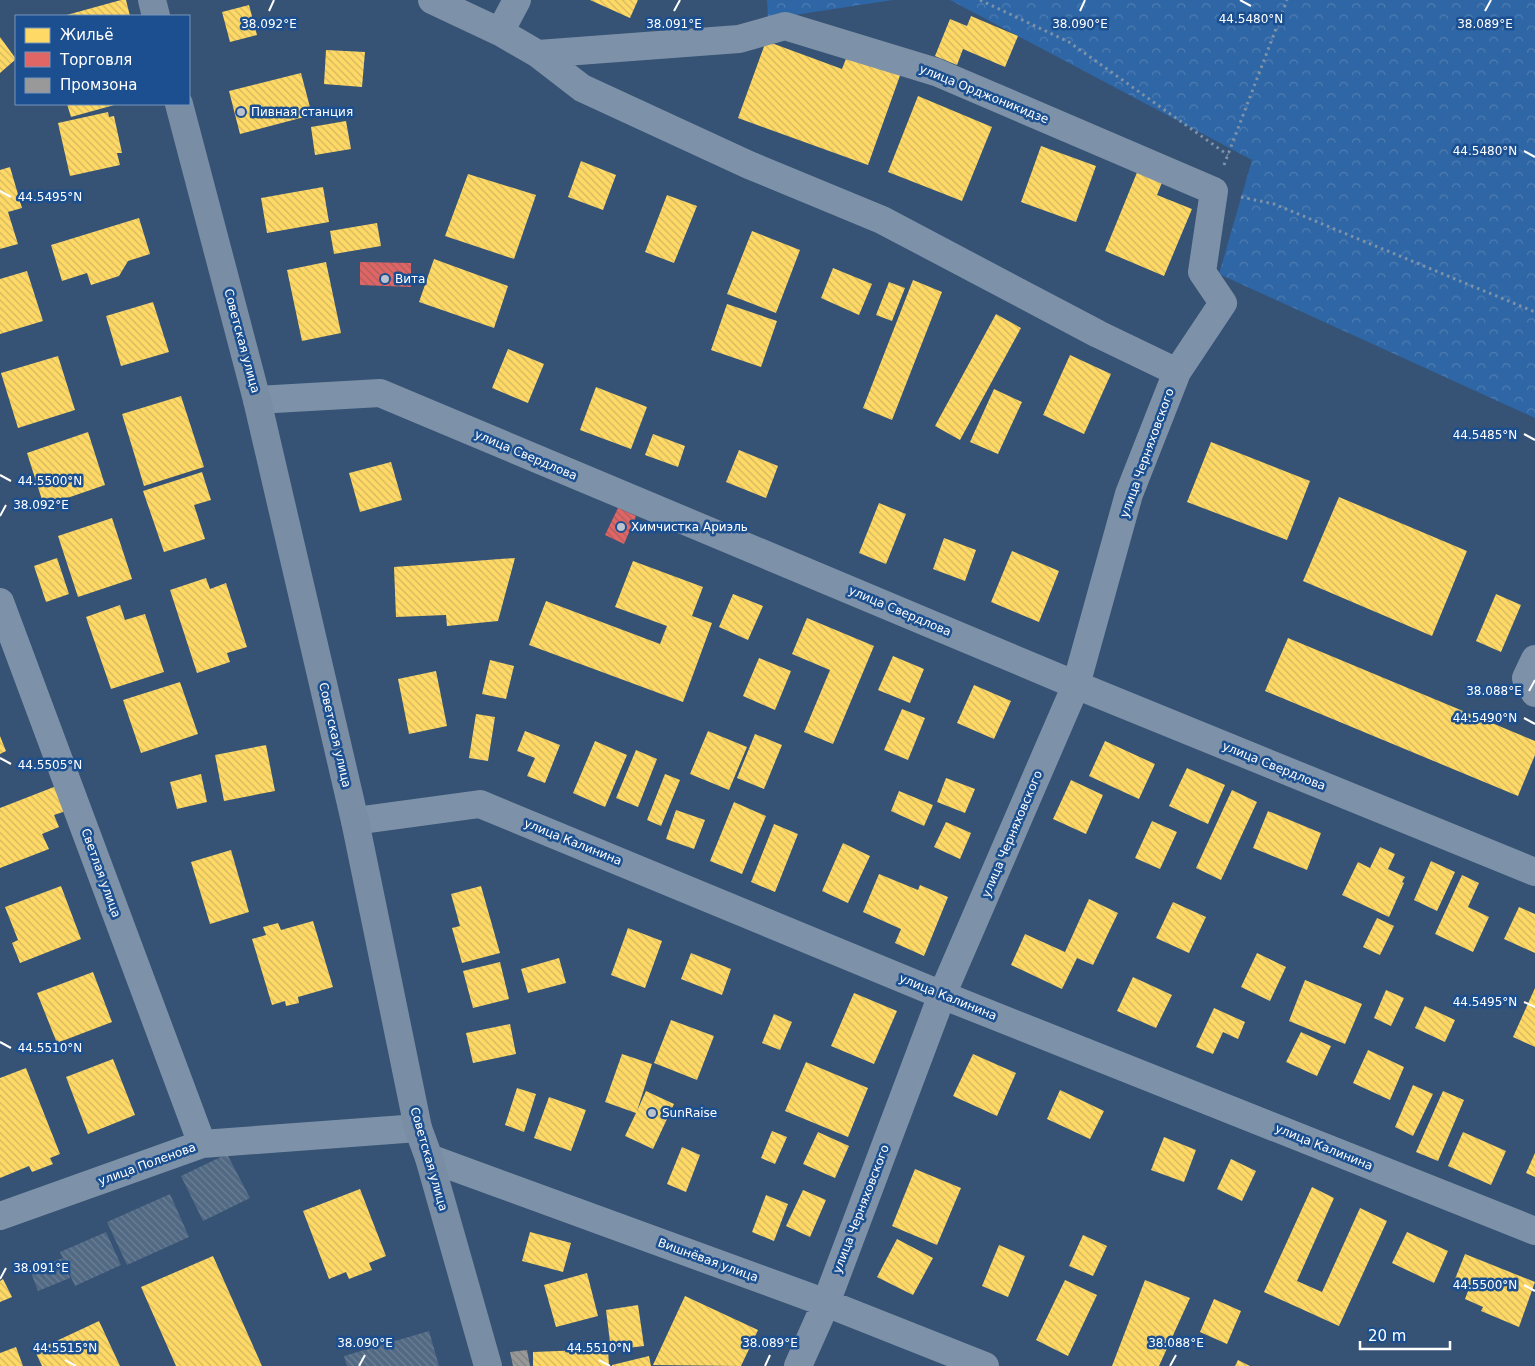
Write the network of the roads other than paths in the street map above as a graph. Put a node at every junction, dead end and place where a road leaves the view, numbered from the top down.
1 (152, 0) edge
2 (432, 0) edge
3 (517, 0) edge
4 (156, 15) edge
5 (500, 32) junction
6 (538, 54) junction
7 (179, 105) edge
8 (1223, 303) joint
9 (1177, 372) junction
10 (257, 400) junction
11 (0, 602) edge
12 (1535, 659) edge
13 (1076, 685) junction
14 (1535, 693) edge
15 (355, 821) junction
16 (1535, 872) edge
17 (942, 995) junction
18 (418, 1128) junction
19 (202, 1144) junction
20 (429, 1158) junction
21 (0, 1216) edge
22 (1535, 1231) edge
23 (826, 1303) junction
24 (488, 1366) edge
25 (798, 1366) edge
26 (985, 1366) edge

1 - 4 street
2 - 5 street
3 - 5 street
5 - 6 street
6 - 8 street, улица Орджоникидзе
6 - 9 street
7 - 10 street, Советская улица
8 - 9 street, улица Черняховского
9 - 13 street, улица Черняховского
10 - 13 street, улица Свердлова
10 - 15 street, Советская улица
11 - 19 street, Светлая улица
12 - 14 street
13 - 16 street, улица Свердлова
13 - 17 street, улица Черняховского
15 - 17 street, улица Калинина
15 - 18 street, Советская улица
17 - 22 street, улица Калинина
17 - 23 street, улица Черняховского
18 - 19 street, улица Поленова
18 - 20 street, Советская улица
19 - 21 street, улица Поленова
20 - 23 street, Вишнёвая улица
20 - 24 street, Советская улица
23 - 25 street, улица Черняховского
23 - 26 street, Вишнёвая улица

